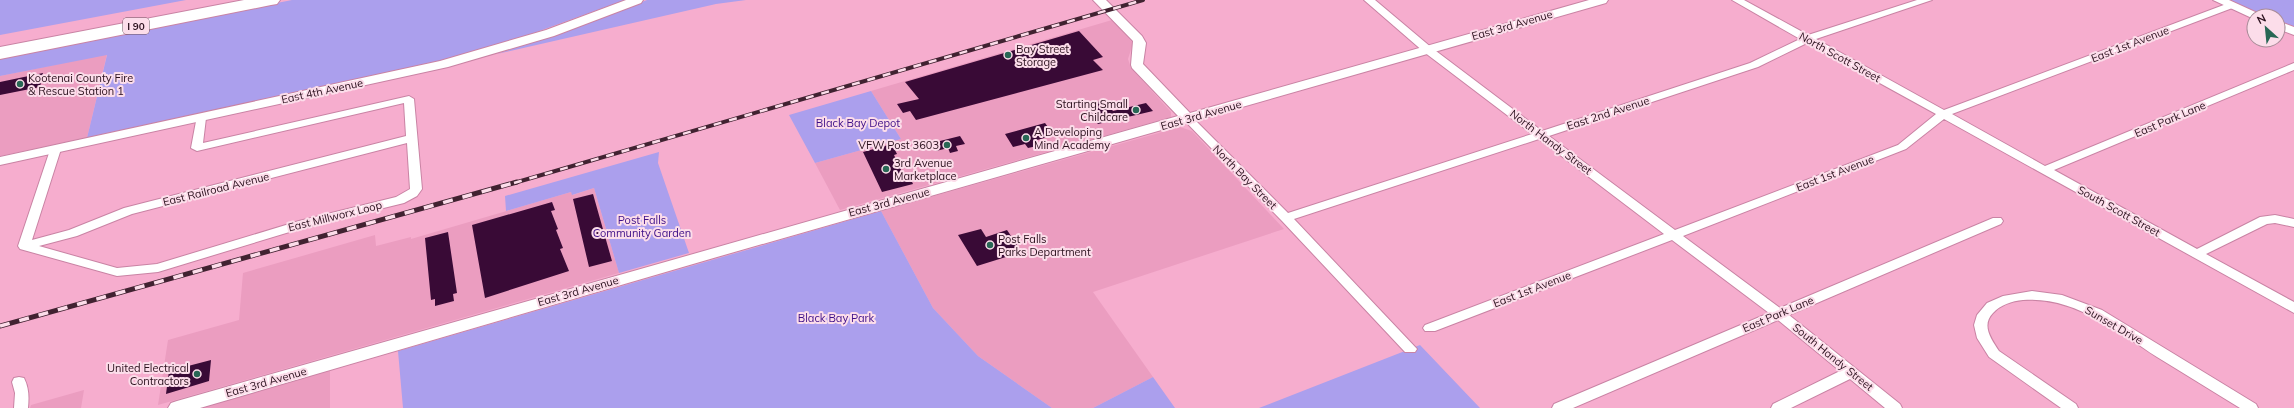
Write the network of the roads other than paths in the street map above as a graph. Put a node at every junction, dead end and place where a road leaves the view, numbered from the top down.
1 (207, 0) edge
2 (271, 0) edge
3 (637, 0) edge
4 (1099, 0) edge
5 (1369, 0) edge
6 (1602, 0) edge
7 (1737, 0) edge
8 (1927, 0) edge
9 (2219, 0) edge
10 (2232, 5) junction
11 (2246, 11) edge
12 (1807, 39) junction
13 (0, 40) edge
14 (1428, 50) junction
15 (0, 53) edge
16 (2294, 66) edge
17 (1943, 114) junction
18 (201, 118) junction
19 (1187, 118) junction
20 (1541, 135) junction
21 (411, 138) junction
22 (55, 149) junction
23 (0, 161) edge
24 (2045, 170) junction
25 (1286, 218) junction
26 (1997, 221) dead end
27 (2294, 223) edge
28 (1674, 235) junction
29 (24, 246) junction
30 (2196, 254) junction
31 (2294, 308) edge
32 (1779, 314) junction
33 (1430, 328) dead end
34 (1410, 349) dead end
35 (1852, 372) junction
36 (18, 382) dead end
37 (1578, 405) edge
38 (21, 408) edge
39 (177, 408) edge
40 (1560, 408) edge
41 (1778, 408) edge
42 (1895, 408) edge
43 (2071, 408) edge
44 (2251, 408) edge

1 - 13 highway, I 90
2 - 15 highway, I 90
3 - 18 street, East 4th Avenue
4 - 19 street, North Bay Street
5 - 14 street, North Handy Street
6 - 14 street, East 3rd Avenue
7 - 12 street, North Scott Street
8 - 12 street, East 2nd Avenue
9 - 10 street
10 - 11 street
10 - 17 street, East 1st Avenue
12 - 17 street, North Scott Street
12 - 20 street, East 2nd Avenue
14 - 19 street, East 3rd Avenue
14 - 20 street, North Handy Street
16 - 24 street, East Park Lane
17 - 24 street, South Scott Street
17 - 28 street, East 1st Avenue
18 - 21 street, East Millworx Loop
18 - 22 street, East 4th Avenue
19 - 25 street, North Bay Street
19 - 39 street, East 3rd Avenue
20 - 25 street, East 2nd Avenue
20 - 28 street, North Handy Street
21 - 29 street, East Railroad Avenue
21 - 29 street, East Millworx Loop
22 - 23 street, East 4th Avenue
22 - 29 street
24 - 30 street, South Scott Street
25 - 34 street, North Bay Street
26 - 32 street, East Park Lane
27 - 30 street
28 - 32 street, South Handy Street
28 - 33 street, East 1st Avenue
30 - 31 street, South Scott Street
32 - 35 street, South Handy Street
32 - 37 street, East Park Lane
35 - 41 street
35 - 42 street, South Handy Street
36 - 38 street
37 - 40 street, East Park Lane
43 - 44 street, Sunset Drive

